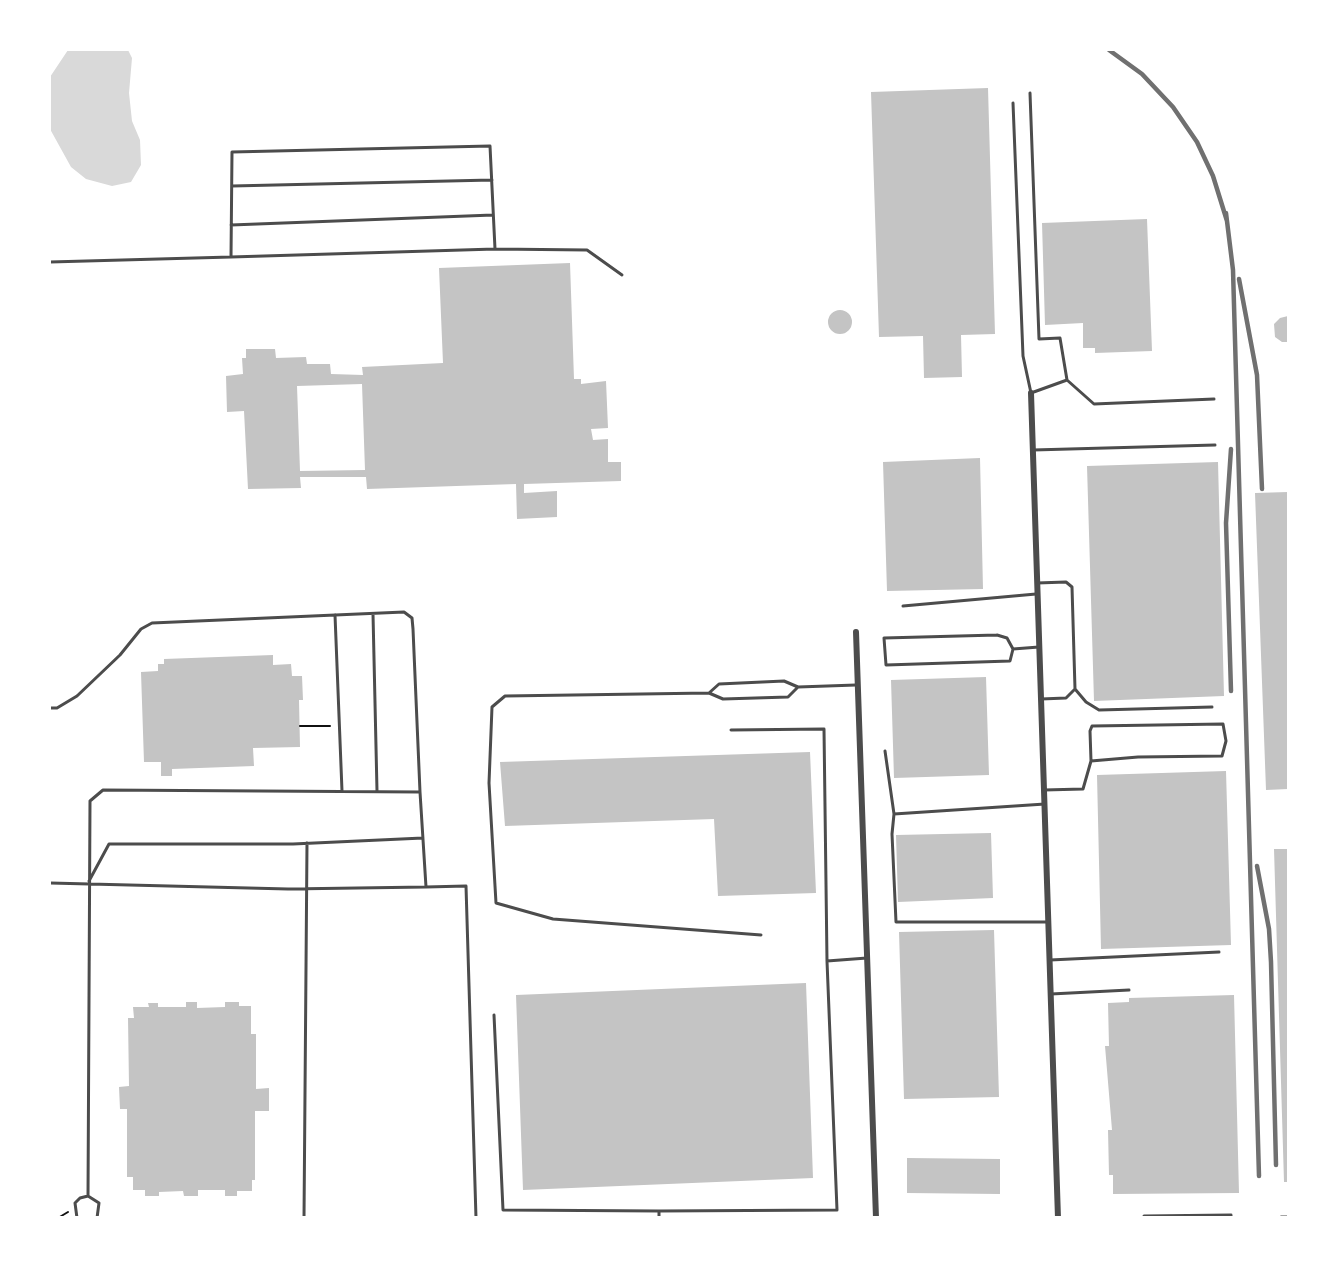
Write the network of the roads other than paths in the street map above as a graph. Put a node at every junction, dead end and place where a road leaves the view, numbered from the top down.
1 (1030, 93) dead end
2 (1013, 104) dead end
3 (492, 180) junction
4 (232, 186) junction
5 (494, 215) junction
6 (231, 225) junction
7 (495, 249) junction
8 (231, 257) junction
9 (50, 262) edge
10 (622, 275) dead end
11 (1067, 380) junction
12 (1031, 393) junction
13 (1214, 399) dead end
14 (1215, 445) dead end
15 (1033, 450) junction
16 (1037, 583) junction
17 (1038, 594) junction
18 (903, 606) dead end
19 (373, 614) junction
20 (335, 615) junction
21 (856, 632) dead end
22 (1040, 647) junction
23 (1013, 649) junction
24 (858, 685) junction
25 (798, 687) junction
26 (1075, 689) junction
27 (709, 693) junction
28 (1041, 699) junction
29 (1212, 707) dead end
30 (50, 708) edge
31 (731, 730) dead end
32 (885, 751) dead end
33 (1091, 760) junction
34 (1044, 790) junction
35 (342, 791) junction
36 (377, 791) junction
37 (420, 792) junction
38 (1045, 804) junction
39 (894, 814) junction
40 (423, 837) junction
41 (307, 843) junction
42 (88, 882) junction
43 (50, 883) edge
44 (426, 887) junction
45 (307, 888) junction
46 (1049, 922) junction
47 (761, 934) dead end
48 (1219, 952) dead end
49 (867, 958) junction
50 (1050, 960) junction
51 (827, 961) junction
52 (1129, 990) dead end
53 (1051, 994) junction
54 (494, 1015) dead end
55 (88, 1196) junction
56 (659, 1210) junction
57 (1144, 1216) dead end
58 (1281, 1216) edge
59 (1288, 1216) edge
60 (77, 1218) edge
61 (97, 1218) edge
62 (304, 1218) edge
63 (476, 1218) edge
64 (659, 1218) edge
65 (876, 1218) edge
66 (1058, 1218) edge
67 (1231, 1218) edge

1 - 11 lane
2 - 12 lane
3 - 4 lane
3 - 4 lane
3 - 5 lane
4 - 6 lane
5 - 6 lane
5 - 7 lane
6 - 8 lane
7 - 8 lane
7 - 10 lane
8 - 9 lane
11 - 12 lane
11 - 13 lane
12 - 15 street
14 - 15 lane
15 - 16 street
16 - 17 street
16 - 26 lane
17 - 18 lane
17 - 22 street
19 - 20 lane
19 - 36 lane
19 - 37 lane
20 - 30 lane
20 - 35 lane
21 - 24 street
22 - 23 lane
22 - 28 street
23 - 23 lane
24 - 25 lane
24 - 49 street
25 - 27 lane
25 - 27 lane
26 - 28 lane
26 - 29 lane
27 - 47 lane
28 - 34 street
31 - 51 lane
32 - 39 lane
33 - 33 lane
33 - 34 lane
34 - 38 street
35 - 36 lane
35 - 42 lane
36 - 37 lane
37 - 40 lane
38 - 39 lane
38 - 46 street
39 - 46 lane
40 - 41 lane
40 - 44 lane
41 - 42 lane
41 - 45 lane
42 - 43 lane
42 - 45 lane
42 - 55 lane
44 - 45 lane
44 - 63 lane
45 - 62 lane
46 - 50 street
48 - 50 lane
49 - 51 lane
49 - 65 street
50 - 53 street
51 - 56 lane
52 - 53 lane
53 - 66 street
54 - 56 lane
55 - 60 lane
55 - 61 lane
56 - 64 lane
57 - 67 lane
58 - 59 lane

